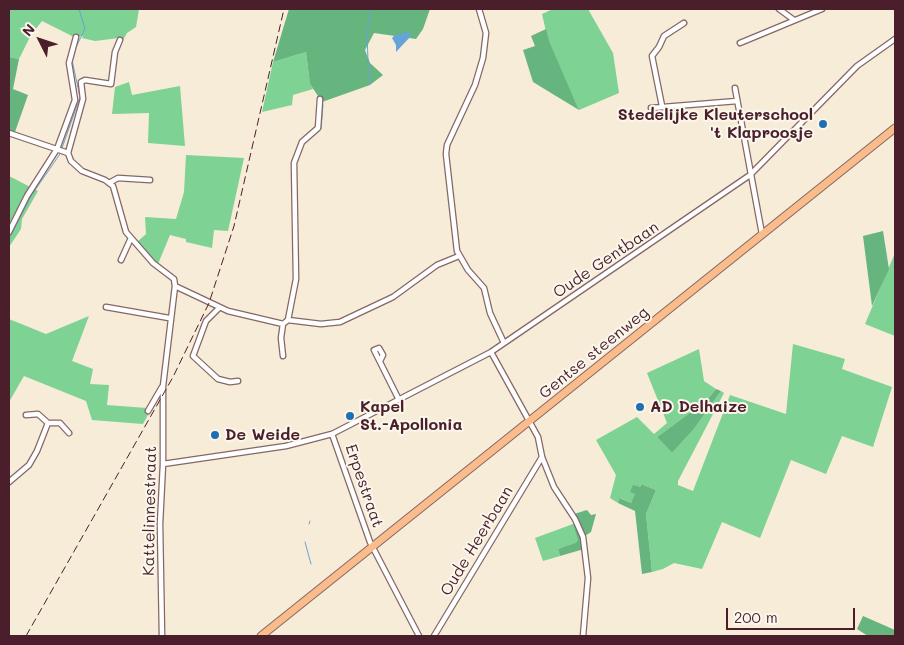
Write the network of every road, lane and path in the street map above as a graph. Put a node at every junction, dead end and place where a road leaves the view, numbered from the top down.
1 (479, 9) edge
2 (779, 9) edge
3 (822, 9) edge
4 (794, 20) junction
5 (684, 23) dead end
6 (76, 37) dead end
7 (895, 39) edge
8 (120, 40) dead end
9 (740, 43) dead end
10 (735, 88) dead end
11 (320, 101) dead end
12 (737, 102) junction
13 (662, 106) junction
14 (651, 108) dead end
15 (895, 128) edge
16 (9, 133) edge
17 (57, 149) junction
18 (68, 153) junction
19 (750, 175) junction
20 (150, 180) dead end
21 (110, 183) junction
22 (9, 232) edge
23 (762, 234) junction
24 (131, 238) junction
25 (459, 256) junction
26 (121, 260) dead end
27 (175, 286) junction
28 (106, 307) dead end
29 (219, 308) junction
30 (170, 318) junction
31 (288, 320) junction
32 (283, 324) junction
33 (504, 343) junction
34 (491, 352) junction
35 (283, 356) dead end
36 (380, 361) dead end
37 (238, 381) dead end
38 (163, 386) junction
39 (399, 400) junction
40 (148, 411) dead end
41 (26, 415) dead end
42 (530, 422) junction
43 (48, 423) junction
44 (70, 433) dead end
45 (332, 434) junction
46 (542, 457) junction
47 (163, 464) junction
48 (9, 482) edge
49 (372, 546) junction
50 (162, 636) edge
51 (261, 636) edge
52 (419, 636) edge
53 (434, 636) edge
54 (583, 636) edge

1 - 25 street
2 - 4 street
3 - 4 street
4 - 9 street
5 - 13 street
6 - 17 street
7 - 19 street, Oude Gentbaan
8 - 18 street
10 - 12 street
11 - 31 street
12 - 13 street
12 - 19 street
13 - 14 street
15 - 23 main road, Gentse steenweg
16 - 17 street
17 - 18 street
17 - 22 street
18 - 21 street
19 - 23 street
19 - 33 street, Oude Gentbaan
20 - 21 street
21 - 24 street
23 - 42 main road, Gentse steenweg
24 - 26 street
24 - 27 street
25 - 31 street
25 - 33 street
27 - 29 street
27 - 30 street, Kattelinnestraat
28 - 30 street
29 - 32 street
29 - 37 street
30 - 38 street, Kattelinnestraat
31 - 32 street
32 - 35 street
33 - 34 street, Oude Gentbaan
34 - 39 street, Oude Gentbaan
34 - 42 street
36 - 39 street
38 - 40 street, Kattelinnestraat
38 - 47 street, Kattelinnestraat
39 - 45 street, Oude Gentbaan
41 - 43 street
42 - 46 street
42 - 49 main road, Gentse steenweg
43 - 44 street
43 - 48 street
45 - 47 street, Oude Gentbaan
45 - 49 street, Erpestraat
46 - 53 street, Oude Heerbaan
46 - 54 street
47 - 50 street, Kattelinnestraat
49 - 51 main road, Gentse steenweg
49 - 52 street, Erpestraat

